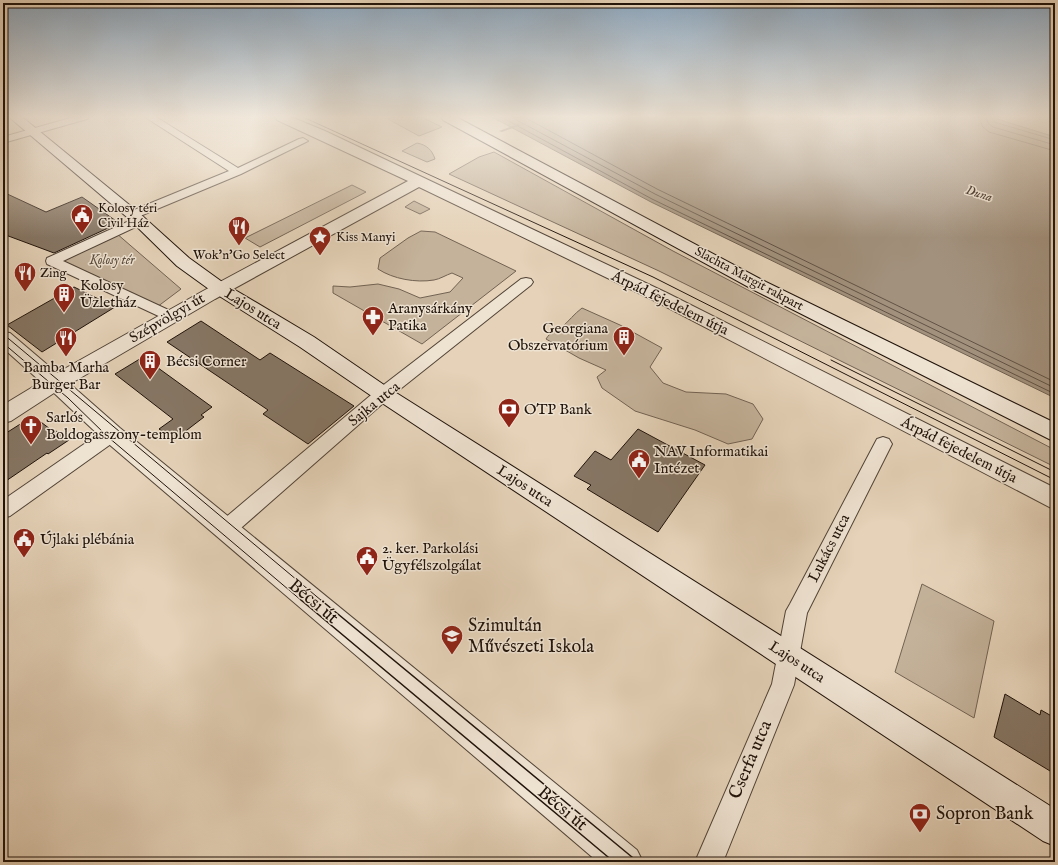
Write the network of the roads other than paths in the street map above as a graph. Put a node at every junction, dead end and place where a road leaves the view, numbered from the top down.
1 (63, 157) edge
2 (214, 157) edge
3 (268, 157) edge
4 (368, 157) edge
5 (522, 157) edge
6 (237, 172) junction
7 (419, 181) junction
8 (136, 218) junction
9 (526, 282) dead end
10 (219, 288) junction
11 (170, 316) junction
12 (3, 338) edge
13 (54, 383) junction
14 (383, 394) junction
15 (3, 415) edge
16 (1055, 433) edge
17 (112, 434) junction
18 (883, 444) dead end
19 (1055, 500) edge
20 (3, 510) edge
21 (226, 529) junction
22 (788, 657) junction
23 (1055, 829) edge
24 (625, 862) edge
25 (709, 862) edge

1 - 8 street, Lajos utca
2 - 6 street
3 - 6 street
4 - 7 street, Árpád fejedelem útja
5 - 16 street, Slachta Margit rakpart
6 - 8 street
7 - 10 street, Szépvölgyi út
7 - 19 street, Árpád fejedelem útja
8 - 10 street, Lajos utca
8 - 11 street
9 - 14 street, Sajka utca
10 - 11 street, Szépvölgyi út
10 - 14 street, Lajos utca
11 - 13 street, Szépvölgyi út
12 - 13 street, Bécsi út
13 - 15 street, Szépvölgyi út
13 - 17 street, Bécsi út
14 - 21 street, Sajka utca
14 - 22 street, Lajos utca
17 - 20 street
17 - 21 street, Bécsi út
18 - 22 street, Lukács utca
21 - 24 street, Bécsi út
22 - 23 street, Lajos utca
22 - 25 street, Cserfa utca

